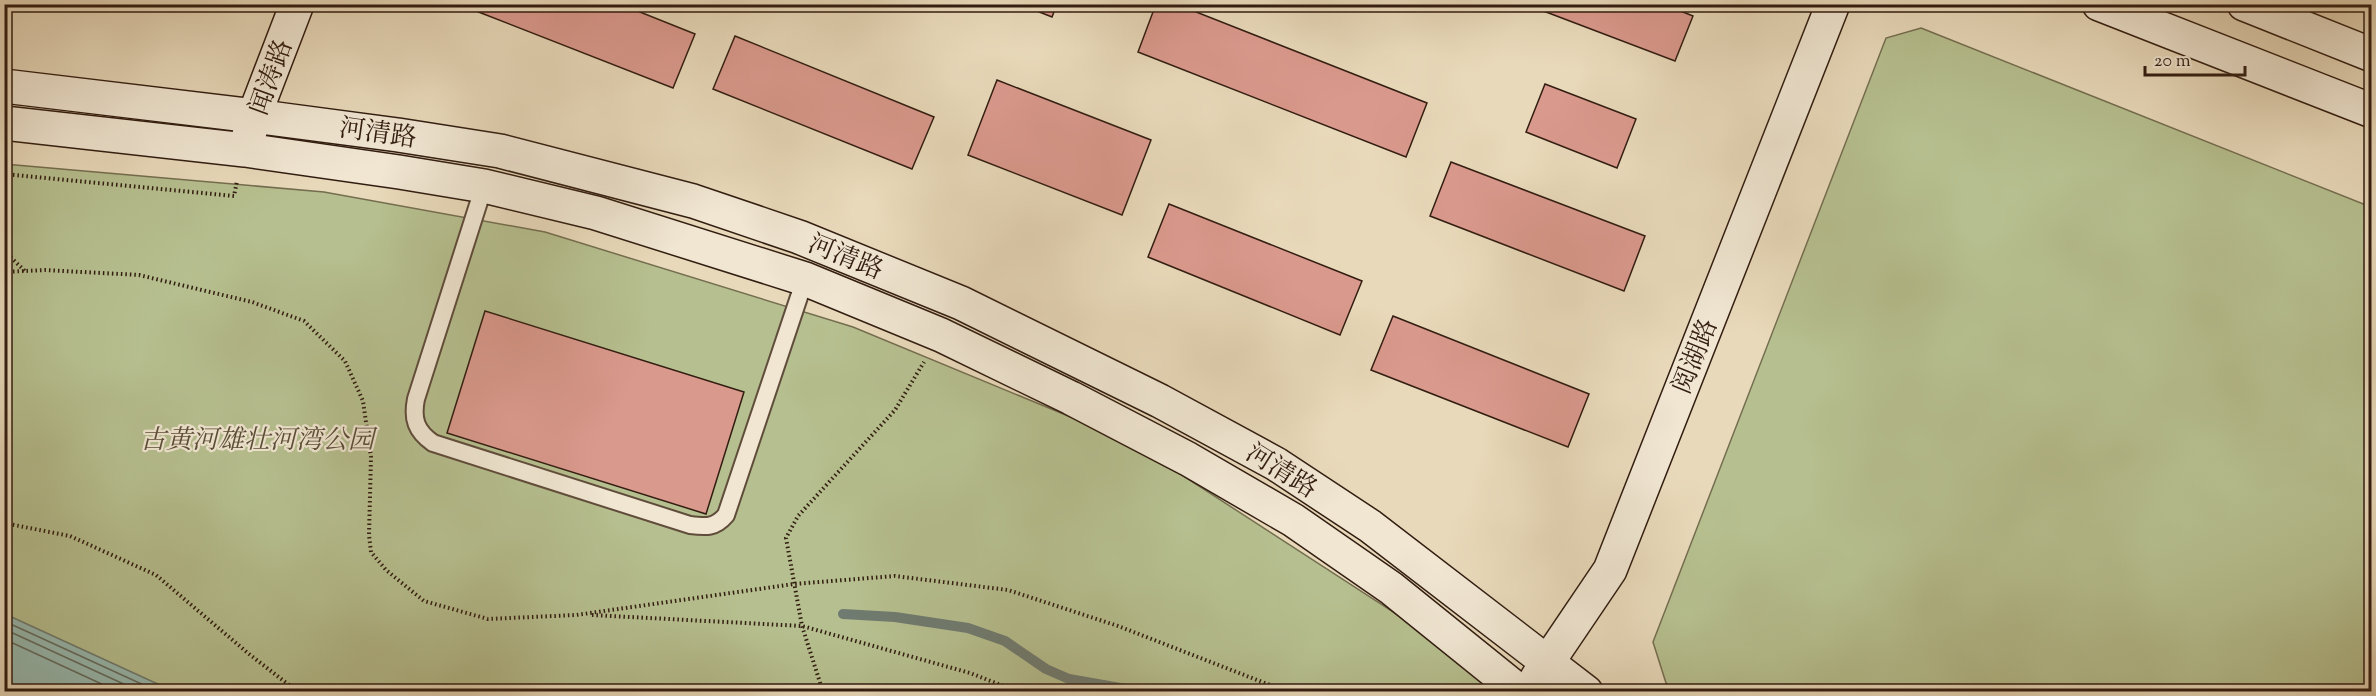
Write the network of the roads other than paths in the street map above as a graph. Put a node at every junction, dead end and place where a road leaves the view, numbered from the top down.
1 (297, 4) edge
2 (1833, 4) edge
3 (2099, 4) edge
4 (2244, 4) edge
5 (2372, 55) edge
6 (4, 86) edge
7 (2372, 111) edge
8 (255, 116) junction
9 (4, 123) edge
10 (245, 150) junction
11 (484, 186) junction
12 (805, 279) junction
13 (1549, 662) junction
14 (1520, 692) edge
15 (1527, 692) edge
16 (1586, 692) edge

1 - 8 street, 闻涛路
2 - 13 street, 阅湖路
3 - 7 street
4 - 5 street
6 - 8 street, 河清路
8 - 10 street, 闻涛路
8 - 13 street, 河清路
9 - 10 street, 河清路
10 - 11 street, 河清路
11 - 12 street, 河清路
11 - 12 lane
12 - 14 street, 河清路
13 - 15 street, 阅湖路
13 - 16 street, 河清路

